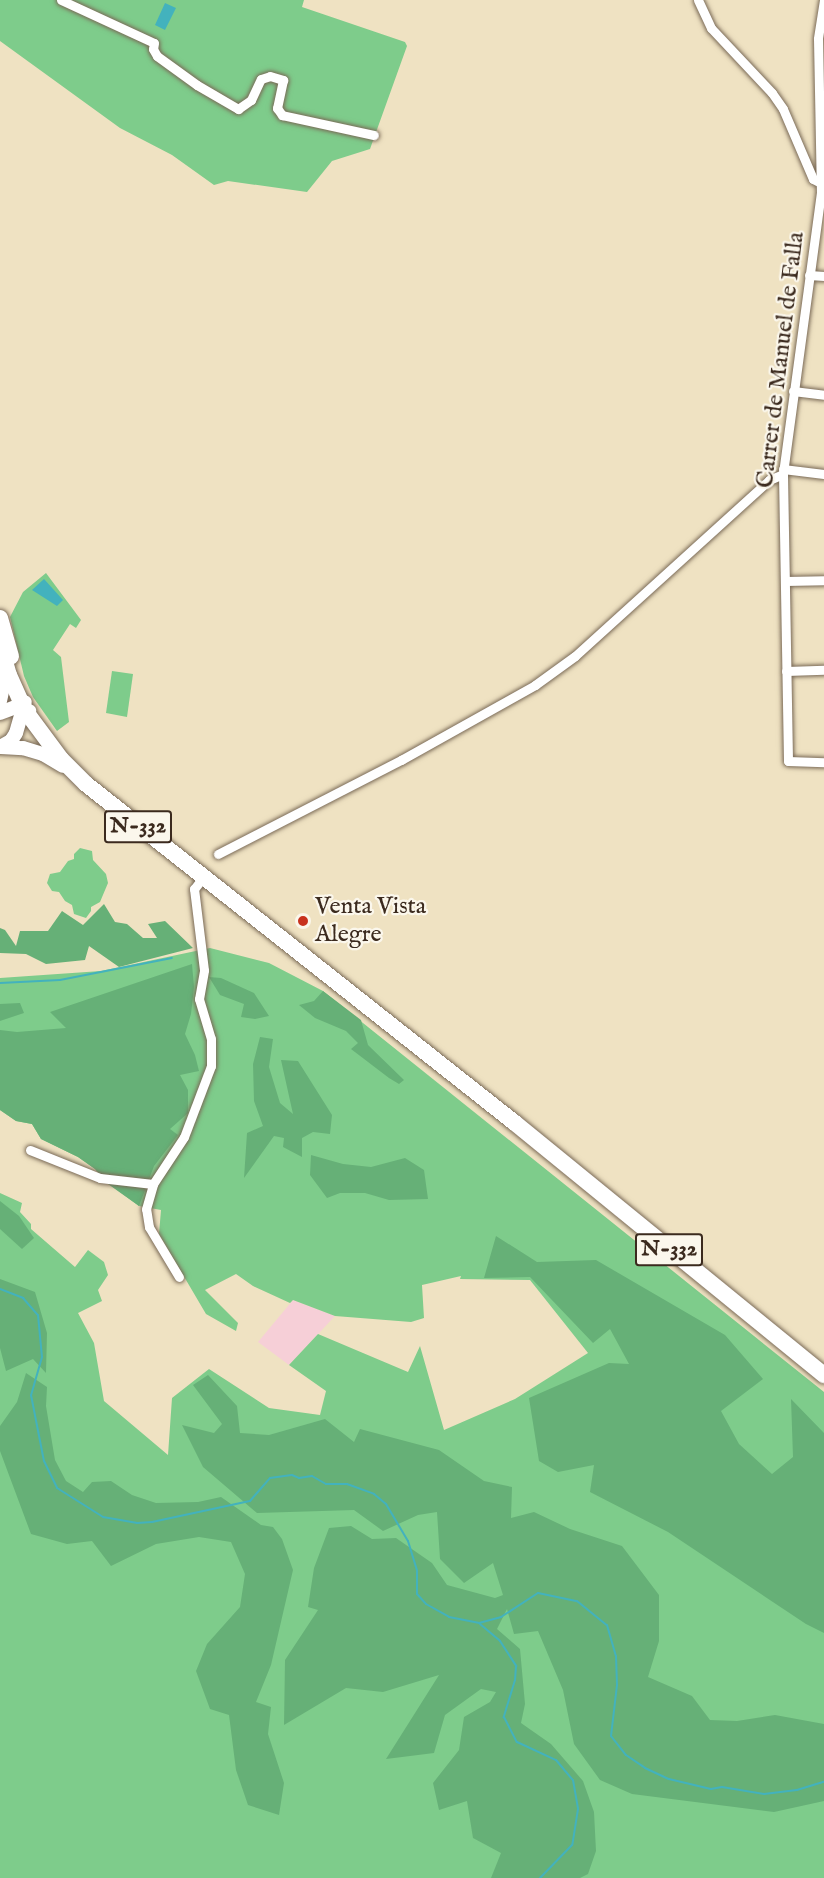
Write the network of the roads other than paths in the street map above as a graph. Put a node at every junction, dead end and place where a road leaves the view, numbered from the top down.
1 (60, 0) edge
2 (698, 0) edge
3 (824, 0) edge
4 (374, 135) dead end
5 (821, 183) junction
6 (809, 275) junction
7 (824, 276) edge
8 (793, 391) junction
9 (824, 395) edge
10 (783, 471) junction
11 (824, 474) edge
12 (824, 580) edge
13 (784, 581) junction
14 (0, 618) edge
15 (0, 646) edge
16 (824, 670) edge
17 (786, 671) junction
18 (24, 691) junction
19 (0, 701) edge
20 (24, 709) junction
21 (0, 713) edge
22 (0, 720) edge
23 (43, 726) junction
24 (16, 733) junction
25 (0, 747) edge
26 (824, 762) edge
27 (86, 784) junction
28 (218, 854) dead end
29 (198, 872) junction
30 (30, 1150) dead end
31 (153, 1184) junction
32 (179, 1277) dead end
33 (824, 1375) edge

1 - 4 street
2 - 5 street
3 - 5 street, Carrer de Manuel de Falla
5 - 6 street, Carrer de Manuel de Falla
6 - 7 street
6 - 8 street, Carrer de Manuel de Falla
8 - 9 street
8 - 10 street, Carrer de Manuel de Falla
10 - 11 street
10 - 13 street, Carrer de Manuel de Falla
10 - 28 street
12 - 13 street
13 - 17 street, Carrer de Manuel de Falla
14 - 18 highway, N-332
15 - 19 main road
15 - 20 highway, N-332
16 - 17 street
17 - 26 street, Carrer de Manuel de Falla
18 - 20 main road
18 - 23 highway, N-332
20 - 21 main road
20 - 23 main road
20 - 24 main road
20 - 27 highway, N-332
22 - 24 main road
23 - 29 highway, N-332
24 - 25 main road
25 - 27 main road
27 - 29 highway, N-332
29 - 31 street
29 - 33 highway, N-332
30 - 31 street
31 - 32 street

